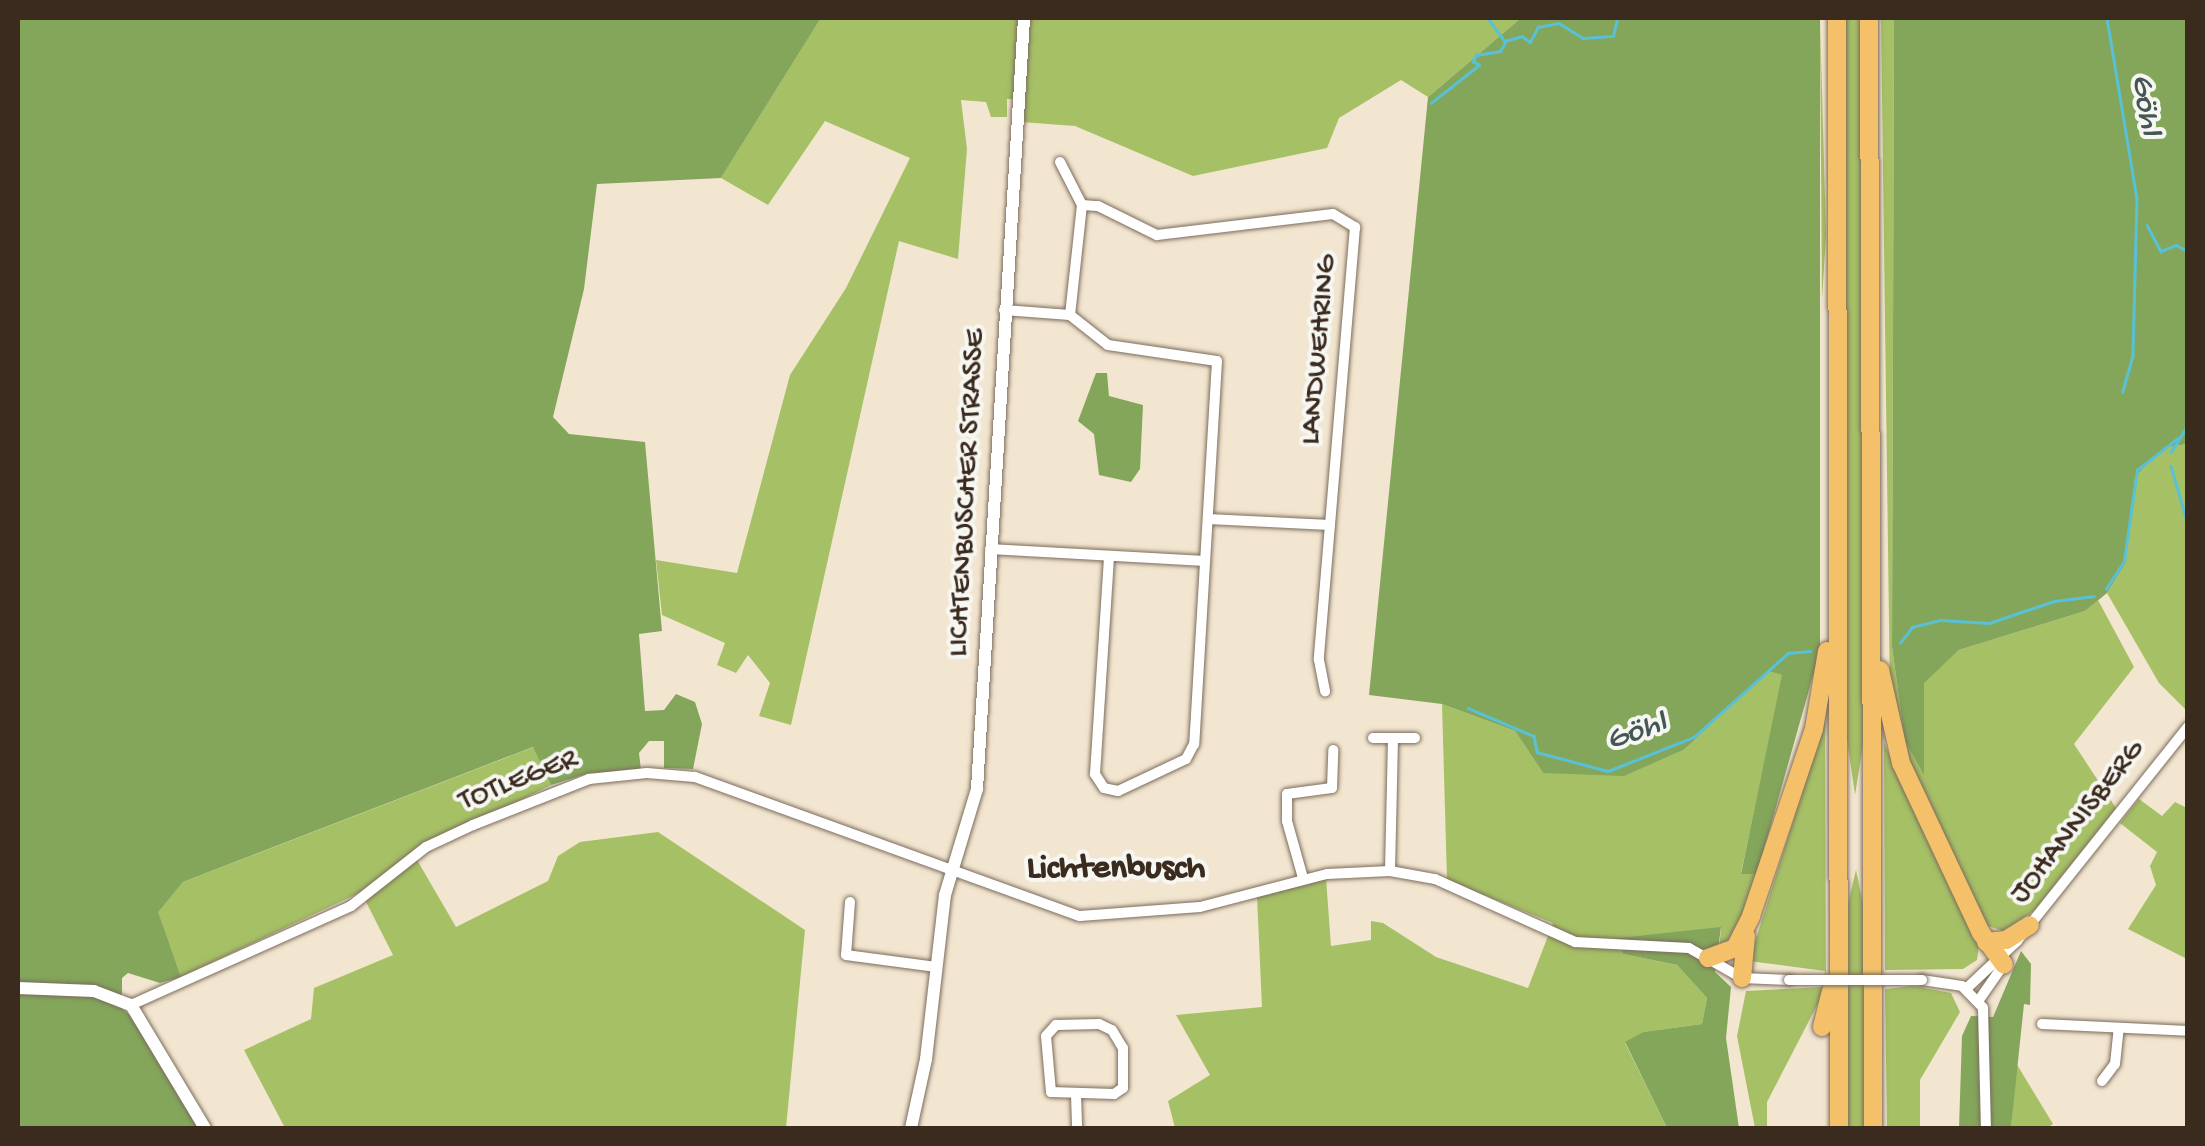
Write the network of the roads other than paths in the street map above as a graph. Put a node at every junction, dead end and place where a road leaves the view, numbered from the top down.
1 (1024, 18) edge
2 (1837, 18) edge
3 (1869, 18) edge
4 (1060, 162) dead end
5 (1082, 205) junction
6 (1004, 310) junction
7 (1070, 314) junction
8 (1208, 519) junction
9 (1330, 526) junction
10 (990, 549) junction
11 (1109, 556) junction
12 (1204, 561) junction
13 (1838, 607) junction
14 (1872, 646) junction
15 (1325, 691) dead end
16 (2188, 727) edge
17 (1373, 738) dead end
18 (1393, 738) junction
19 (1415, 738) dead end
20 (1334, 750) dead end
21 (955, 867) junction
22 (1390, 871) junction
23 (1302, 878) junction
24 (850, 902) dead end
25 (1751, 916) junction
26 (2030, 925) junction
27 (1986, 942) junction
28 (1708, 958) junction
29 (2004, 958) junction
30 (1838, 961) junction
31 (936, 967) junction
32 (1742, 978) junction
33 (18, 988) edge
34 (1966, 988) junction
35 (1980, 1000) junction
36 (131, 1005) junction
37 (2042, 1024) dead end
38 (1822, 1027) dead end
39 (2118, 1028) junction
40 (2188, 1031) edge
41 (2102, 1081) dead end
42 (1076, 1095) junction
43 (205, 1128) edge
44 (910, 1128) edge
45 (1077, 1128) edge
46 (1839, 1128) edge
47 (1874, 1128) edge
48 (1986, 1128) edge

1 - 6 street, LICHTENBUSCHER STRASSE
2 - 13 highway
3 - 14 highway
4 - 5 street
5 - 7 street
5 - 9 street, LANDWEHRING
6 - 7 street
6 - 10 street, LICHTENBUSCHER STRASSE
7 - 8 street
8 - 9 street
8 - 12 street
9 - 15 street, LANDWEHRING
10 - 11 street
10 - 21 street, LICHTENBUSCHER STRASSE
11 - 12 street
11 - 12 street
13 - 25 highway
13 - 30 highway
14 - 27 highway
14 - 47 highway
16 - 26 street, JOHANNISBERG
17 - 18 street
18 - 19 street
18 - 22 street
20 - 23 street
21 - 23 street, TOTLEGER
21 - 31 street, LICHTENBUSCHER STRASSE
21 - 36 street, TOTLEGER
22 - 23 street, TOTLEGER
22 - 28 street, TOTLEGER
24 - 31 street
25 - 28 highway
25 - 32 highway
26 - 27 highway
26 - 29 street, JOHANNISBERG
27 - 29 highway
28 - 32 street, TOTLEGER
29 - 34 street, JOHANNISBERG
29 - 35 street, JOHANNISBERG
30 - 38 highway
30 - 46 highway
31 - 44 street, LICHTENBUSCHER STRASSE
32 - 34 street, bridge
33 - 36 street
34 - 35 street
35 - 48 street
36 - 43 street
37 - 39 street
39 - 40 street
39 - 41 street
42 - 42 street
42 - 45 street

